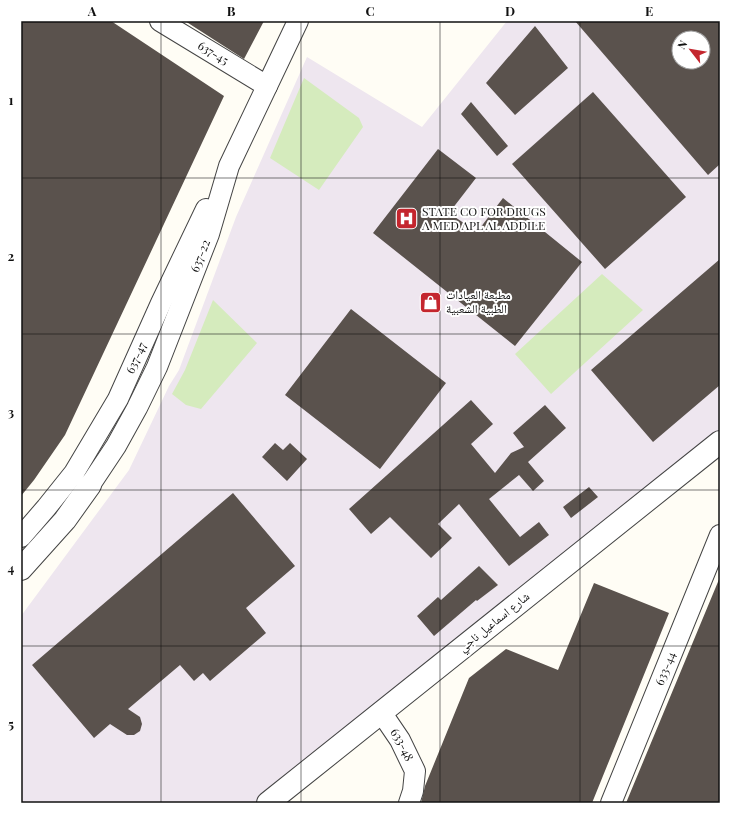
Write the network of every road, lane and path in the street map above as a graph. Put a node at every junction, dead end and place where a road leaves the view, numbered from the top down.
1 (160, 21) edge
2 (298, 21) edge
3 (267, 86) junction
4 (229, 166) junction
5 (720, 442) edge
6 (90, 485) joint
7 (720, 535) edge
8 (21, 537) edge
9 (21, 570) edge
10 (382, 712) junction
11 (268, 803) edge
12 (409, 803) edge
13 (611, 803) edge

1 - 3 street, 637-45
2 - 3 street, 637-22
3 - 4 street, 637-22
4 - 6 street, 637-22
4 - 8 street, 637-47
5 - 10 street, شارع اسماعيل ناجي
6 - 9 street
7 - 13 street, 633-44
10 - 11 street, شارع اسماعيل ناجي
10 - 12 street, 633-48

